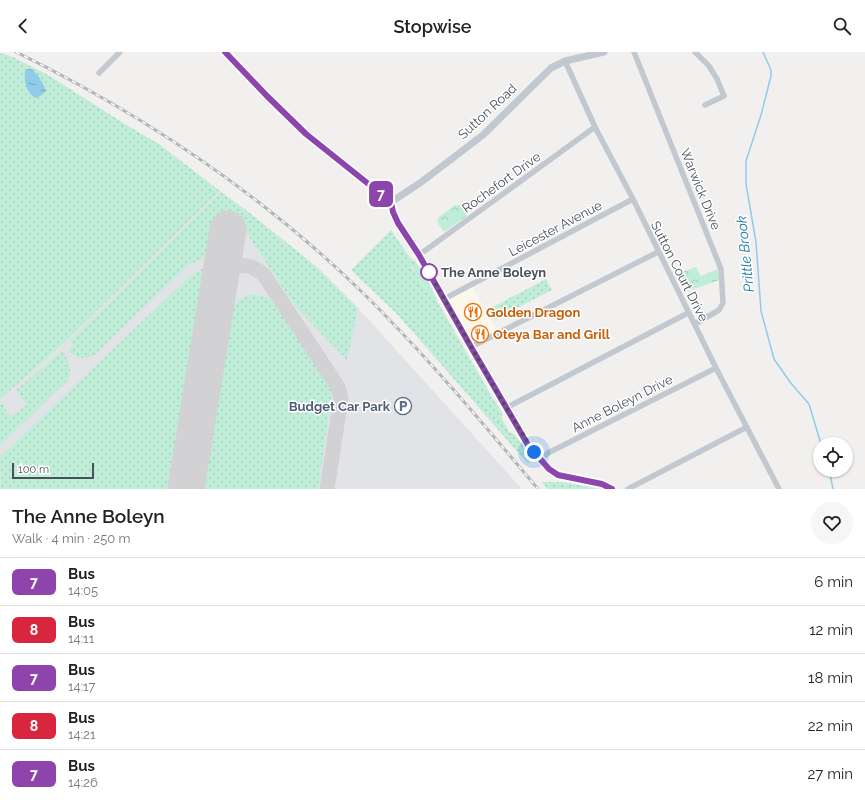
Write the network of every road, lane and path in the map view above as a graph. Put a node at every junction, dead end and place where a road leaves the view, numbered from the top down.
1 (120, 52) edge
2 (226, 52) edge
3 (604, 52) edge
4 (634, 52) edge
5 (694, 52) edge
6 (565, 61) junction
7 (99, 73) dead end
8 (705, 105) dead end
9 (595, 127) junction
10 (633, 199) junction
11 (391, 202) junction
12 (658, 252) junction
13 (419, 255) junction
14 (444, 299) junction
15 (688, 313) junction
16 (695, 324) junction
17 (471, 347) junction
18 (716, 368) junction
19 (506, 408) junction
20 (748, 427) junction
21 (540, 460) junction
22 (612, 489) edge
23 (628, 489) edge
24 (779, 489) edge

1 - 7 street
2 - 11 street
3 - 6 street, Sutton Road
4 - 16 street, Warwick Drive
5 - 8 street
6 - 9 street, Sutton Court Drive
6 - 11 street, Sutton Road
9 - 10 street, Sutton Court Drive
9 - 13 street, Rochefort Drive
10 - 12 street, Sutton Court Drive
10 - 14 street, Leicester Avenue
11 - 13 street
12 - 15 street, Sutton Court Drive
12 - 17 street
13 - 14 street
14 - 17 street
15 - 16 street, Sutton Court Drive
15 - 19 street
16 - 18 street, Sutton Court Drive
17 - 19 street
18 - 20 street, Sutton Court Drive
18 - 21 street, Anne Boleyn Drive
19 - 21 street
20 - 23 street
20 - 24 street, Sutton Court Drive
21 - 22 street

